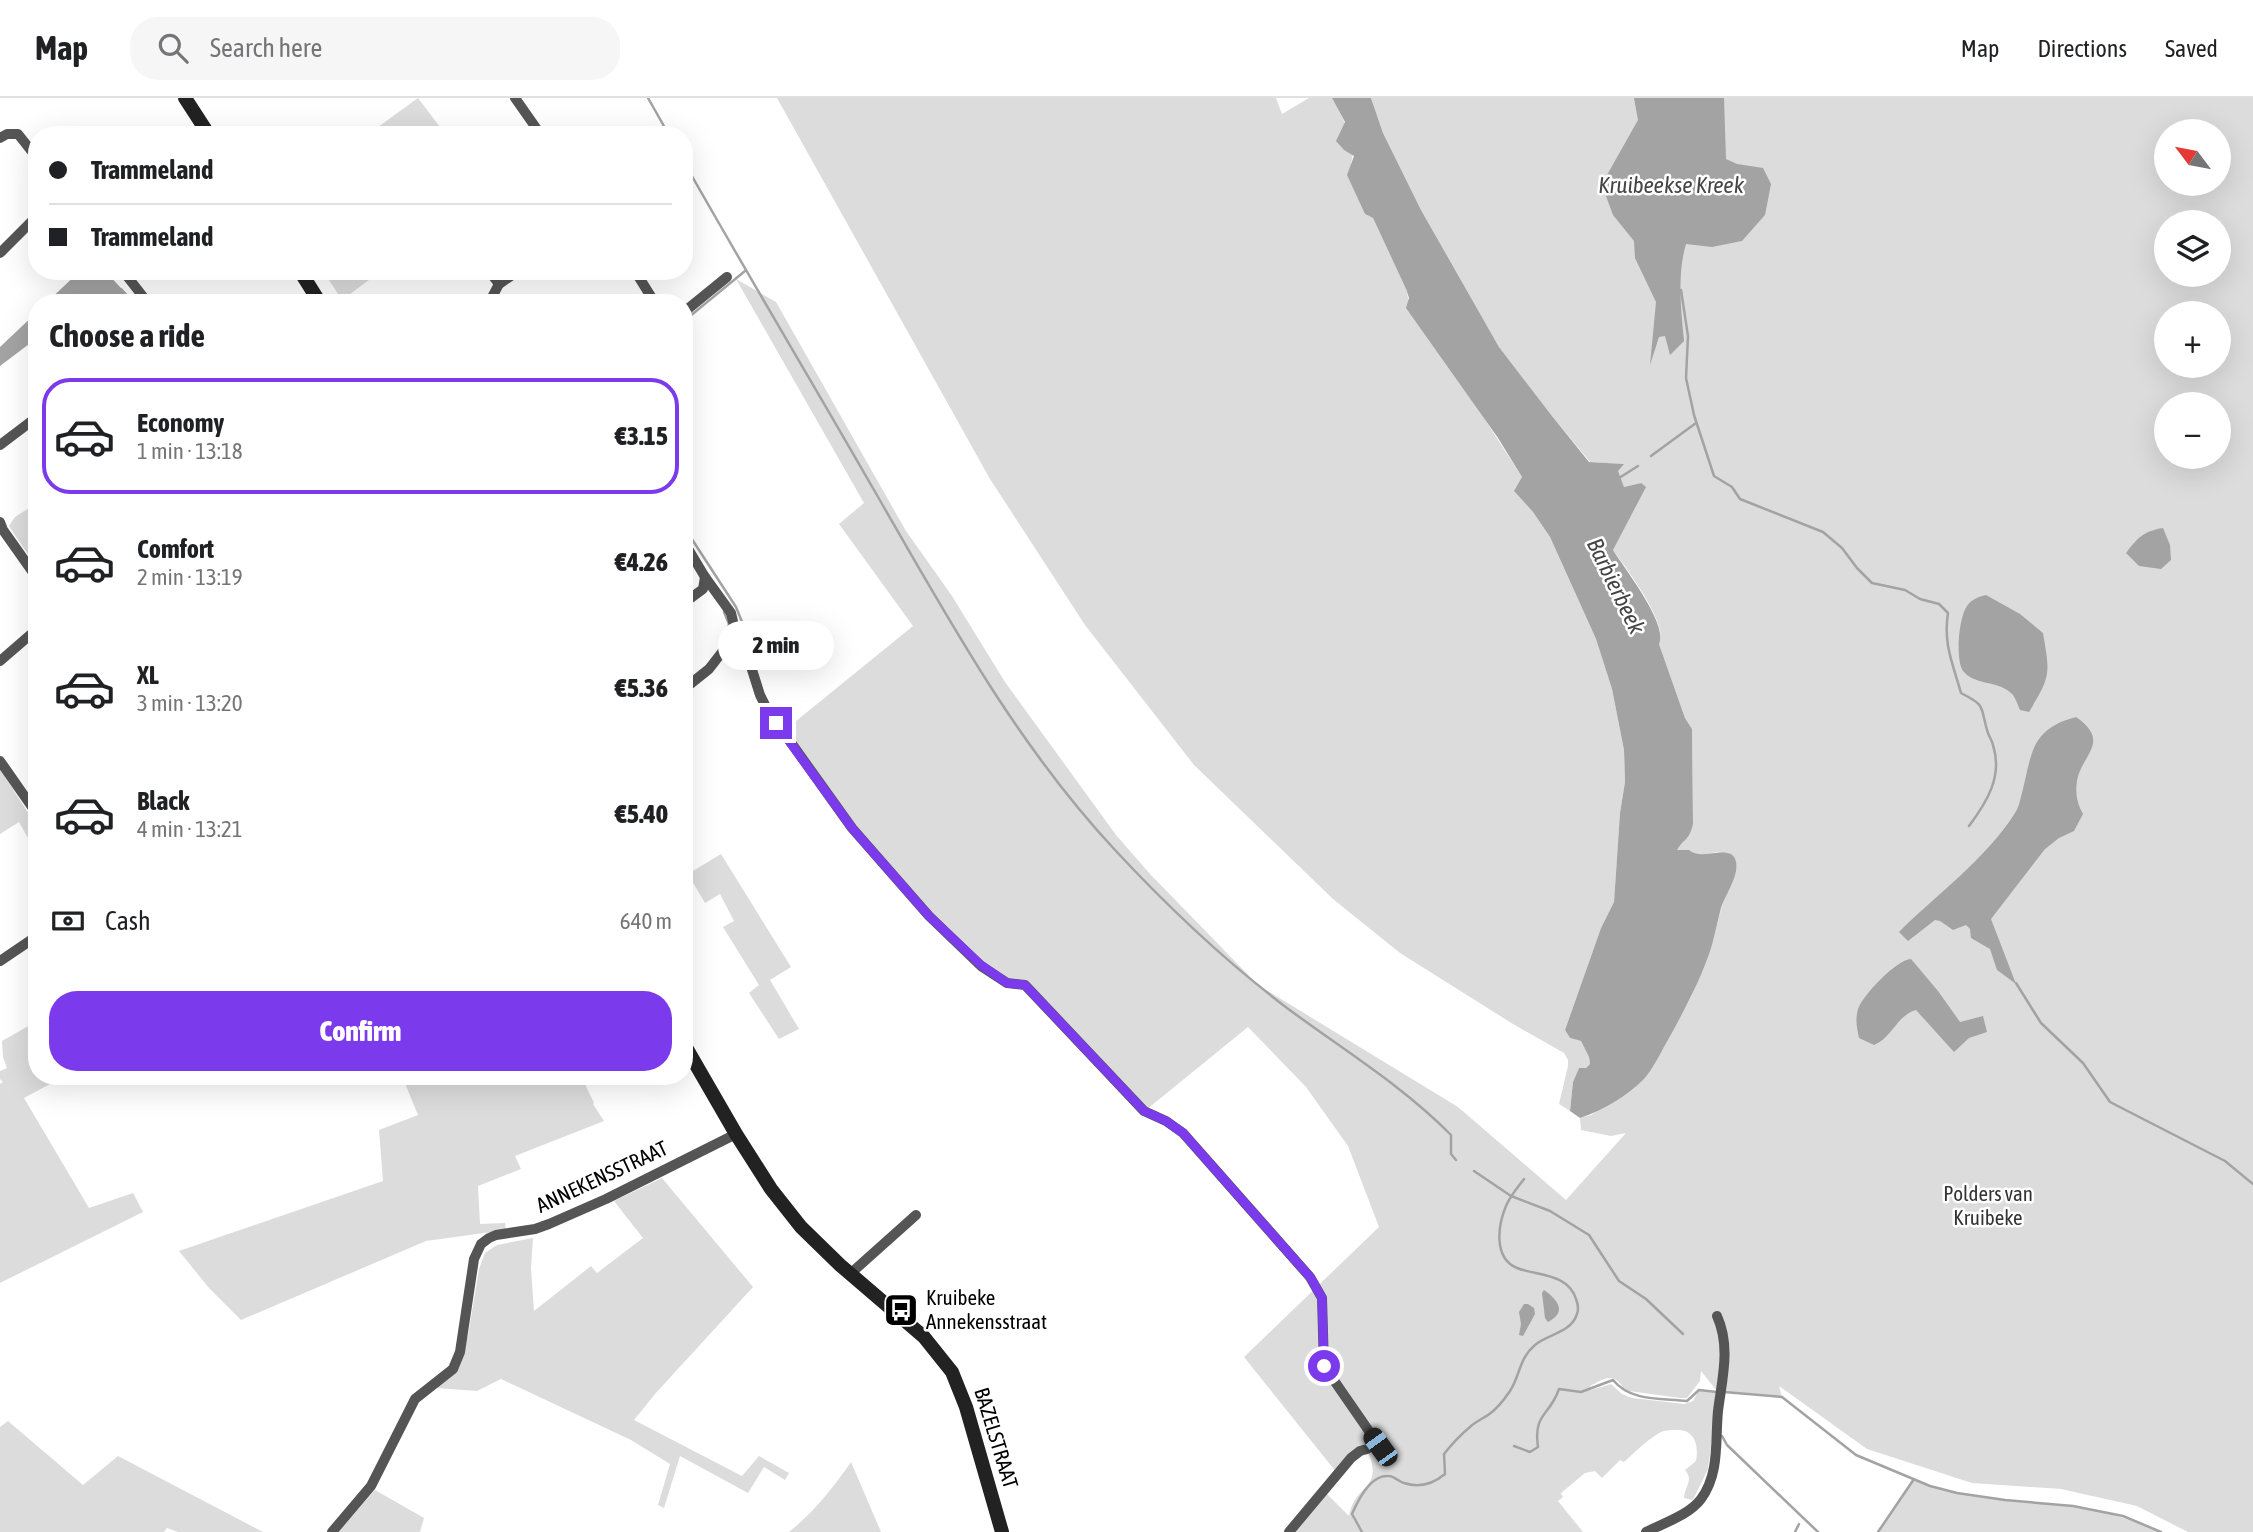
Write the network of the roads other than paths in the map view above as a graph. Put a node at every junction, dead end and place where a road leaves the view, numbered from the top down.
1 (185, 98) edge
2 (515, 98) edge
3 (203, 126) edge
4 (535, 126) edge
5 (0, 138) edge
6 (28, 147) edge
7 (28, 225) edge
8 (0, 253) edge
9 (727, 277) dead end
10 (130, 280) edge
11 (496, 280) edge
12 (505, 280) edge
13 (499, 284) junction
14 (141, 294) edge
15 (494, 294) edge
16 (693, 305) edge
17 (28, 424) edge
18 (0, 445) edge
19 (0, 522) edge
20 (693, 556) edge
21 (28, 565) edge
22 (705, 577) junction
23 (693, 596) edge
24 (733, 638) junction
25 (28, 639) edge
26 (0, 661) edge
27 (693, 682) edge
28 (0, 761) edge
29 (28, 801) edge
30 (28, 942) edge
31 (0, 961) edge
32 (693, 1060) edge
33 (736, 1135) junction
34 (916, 1215) dead end
35 (850, 1274) junction
36 (1717, 1316) dead end
37 (1380, 1447) dead end
38 (1367, 1449) dead end
39 (332, 1532) edge
40 (1002, 1532) edge
41 (1289, 1532) edge
42 (1646, 1532) edge

1 - 3 main road
2 - 4 street
5 - 6 street
7 - 8 street
9 - 16 street
10 - 14 street
11 - 13 street
12 - 13 street
13 - 15 street
17 - 18 street
19 - 21 street
20 - 22 street
22 - 23 street
22 - 24 street
24 - 27 street
24 - 37 street
25 - 26 street
28 - 29 street
30 - 31 street
32 - 33 main road, BAZELSTRAAT
33 - 35 main road, BAZELSTRAAT
33 - 39 street, ANNEKENSSTRAAT
34 - 35 street
35 - 40 main road, BAZELSTRAAT
36 - 42 street
38 - 41 street

